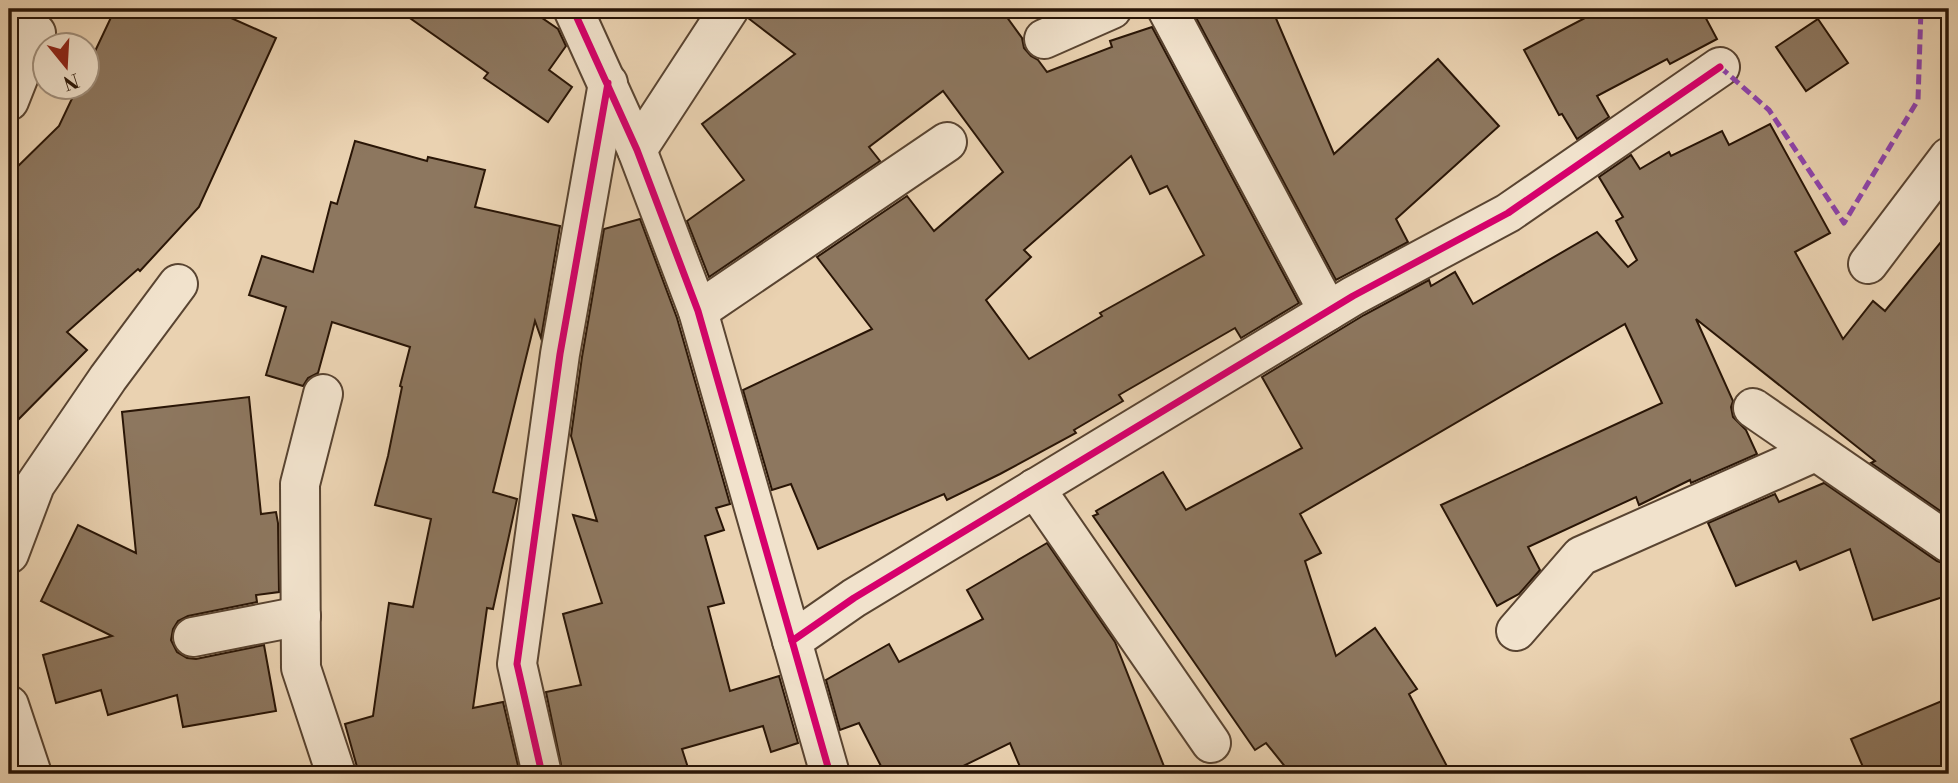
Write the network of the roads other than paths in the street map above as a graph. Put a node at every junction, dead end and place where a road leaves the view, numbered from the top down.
1 (573, 9) edge
2 (729, 9) edge
3 (1112, 9) edge
4 (1167, 9) edge
5 (9, 16) edge
6 (1044, 39) dead end
7 (1720, 67) dead end
8 (608, 83) junction
9 (9, 101) edge
10 (947, 142) dead end
11 (637, 150) junction
12 (1949, 156) edge
13 (1868, 264) dead end
14 (178, 284) dead end
15 (698, 311) junction
16 (1328, 311) junction
17 (323, 394) dead end
18 (1753, 408) dead end
19 (1815, 452) junction
20 (1035, 488) junction
21 (1949, 543) edge
22 (9, 554) edge
23 (301, 616) junction
24 (1516, 631) dead end
25 (193, 637) dead end
26 (792, 641) junction
27 (9, 705) edge
28 (1211, 743) dead end
29 (827, 773) edge
30 (32, 774) edge
31 (335, 774) edge
32 (542, 774) edge

1 - 8 street
2 - 11 street
3 - 6 street
4 - 16 street
5 - 9 street
7 - 16 street
8 - 11 street
8 - 32 street
10 - 15 street
11 - 15 street
12 - 13 street
14 - 22 street
15 - 26 street
16 - 20 street
17 - 23 street
18 - 19 street
19 - 21 street
19 - 24 street
20 - 26 street
20 - 28 street
23 - 25 street
23 - 31 street
26 - 29 street
27 - 30 street

